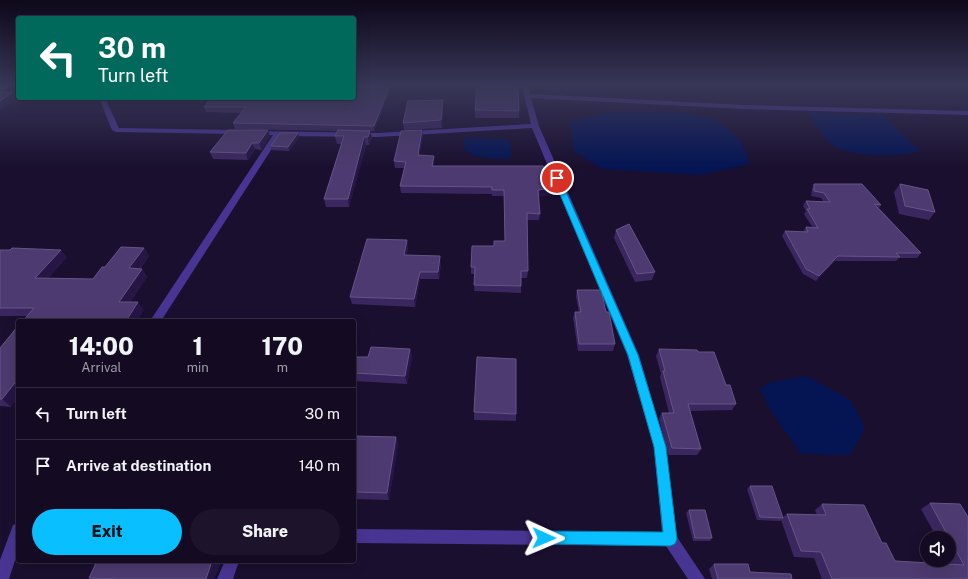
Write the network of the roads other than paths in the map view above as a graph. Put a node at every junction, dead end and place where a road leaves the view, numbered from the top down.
1 (109, 113) edge
2 (532, 113) edge
3 (535, 126) junction
4 (278, 133) junction
5 (156, 319) edge
6 (16, 535) edge
7 (356, 536) edge
8 (670, 539) junction
9 (231, 563) edge
10 (1, 579) edge
11 (225, 579) edge
12 (697, 579) edge

1 - 4 street
2 - 3 street
3 - 4 street
3 - 8 street
4 - 5 street
6 - 10 street
7 - 8 street
8 - 12 street
9 - 11 street

